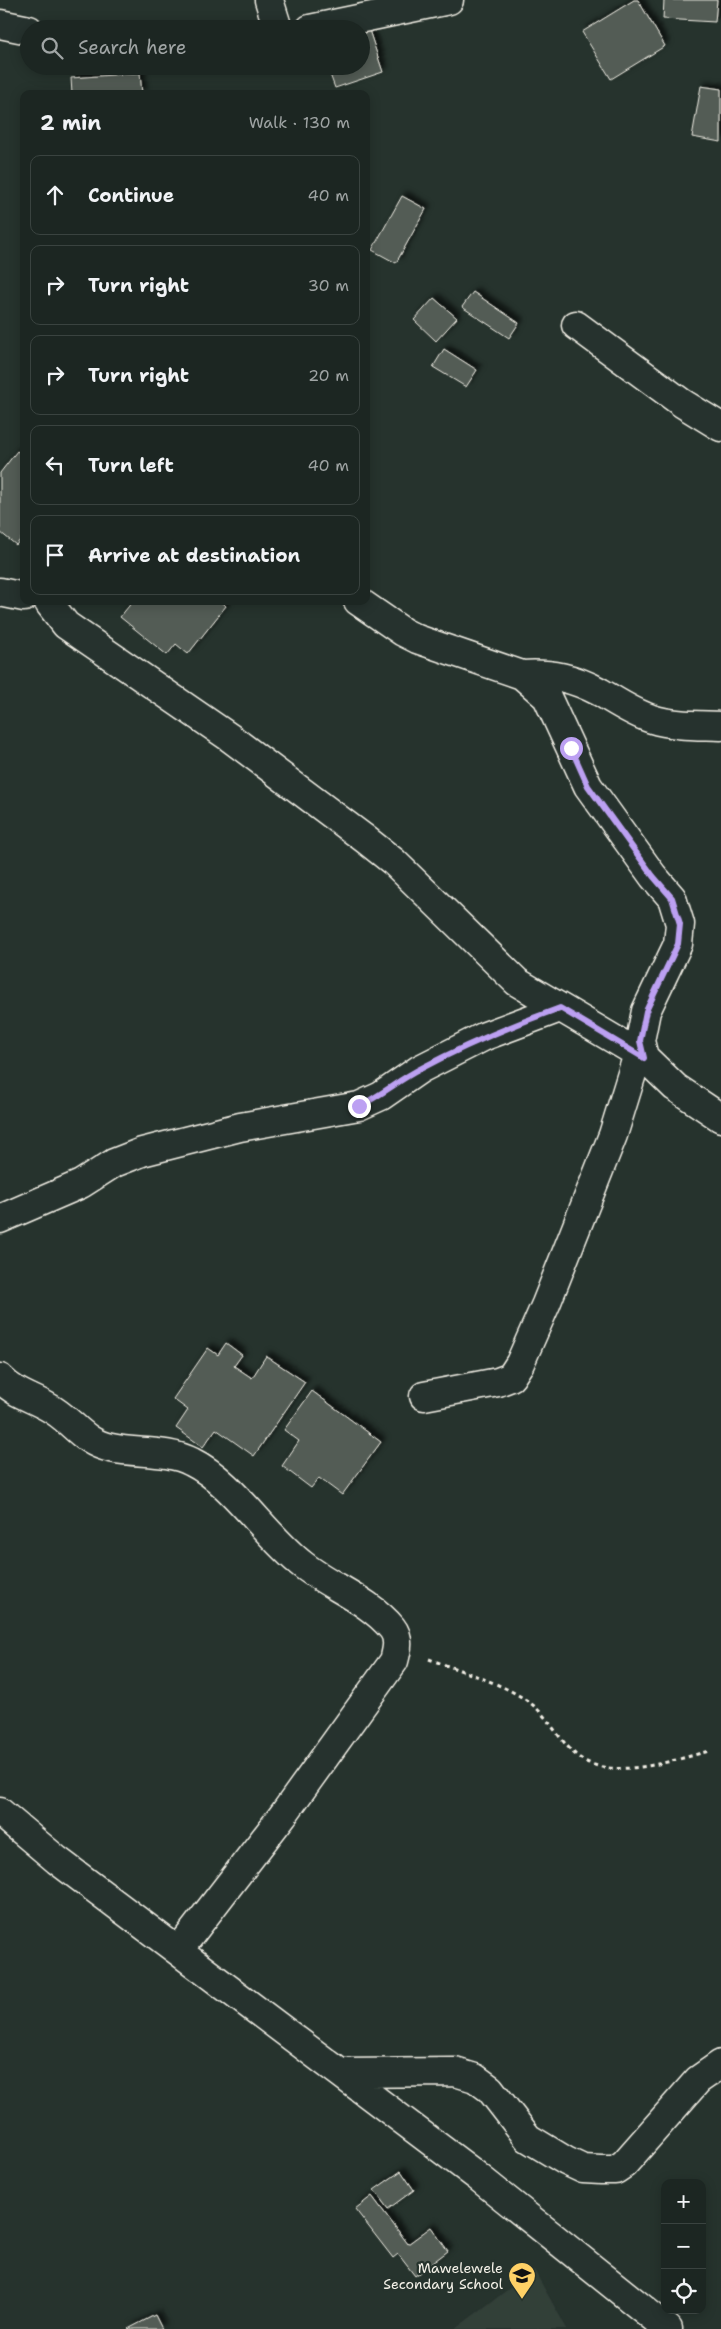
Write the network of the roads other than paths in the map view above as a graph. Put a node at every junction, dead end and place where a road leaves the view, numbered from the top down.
1 (269, 0) edge
2 (449, 0) edge
3 (275, 20) edge
4 (353, 20) edge
5 (0, 24) edge
6 (20, 28) edge
7 (576, 324) dead end
8 (721, 427) edge
9 (0, 592) edge
10 (20, 596) edge
11 (49, 605) edge
12 (364, 605) edge
13 (522, 675) junction
14 (721, 726) edge
15 (560, 1008) junction
16 (641, 1056) junction
17 (721, 1118) edge
18 (0, 1219) edge
19 (0, 1378) edge
20 (424, 1396) dead end
21 (0, 1812) edge
22 (178, 1951) junction
23 (721, 2064) edge
24 (340, 2073) junction
25 (668, 2329) edge

1 - 3 street
2 - 4 street
5 - 6 street
7 - 8 street
9 - 10 street
11 - 15 street
12 - 13 street
13 - 14 street
13 - 16 street
15 - 16 street
15 - 18 street
16 - 17 street
16 - 20 street
19 - 22 street
21 - 22 street
22 - 24 street
23 - 24 street
24 - 25 street

